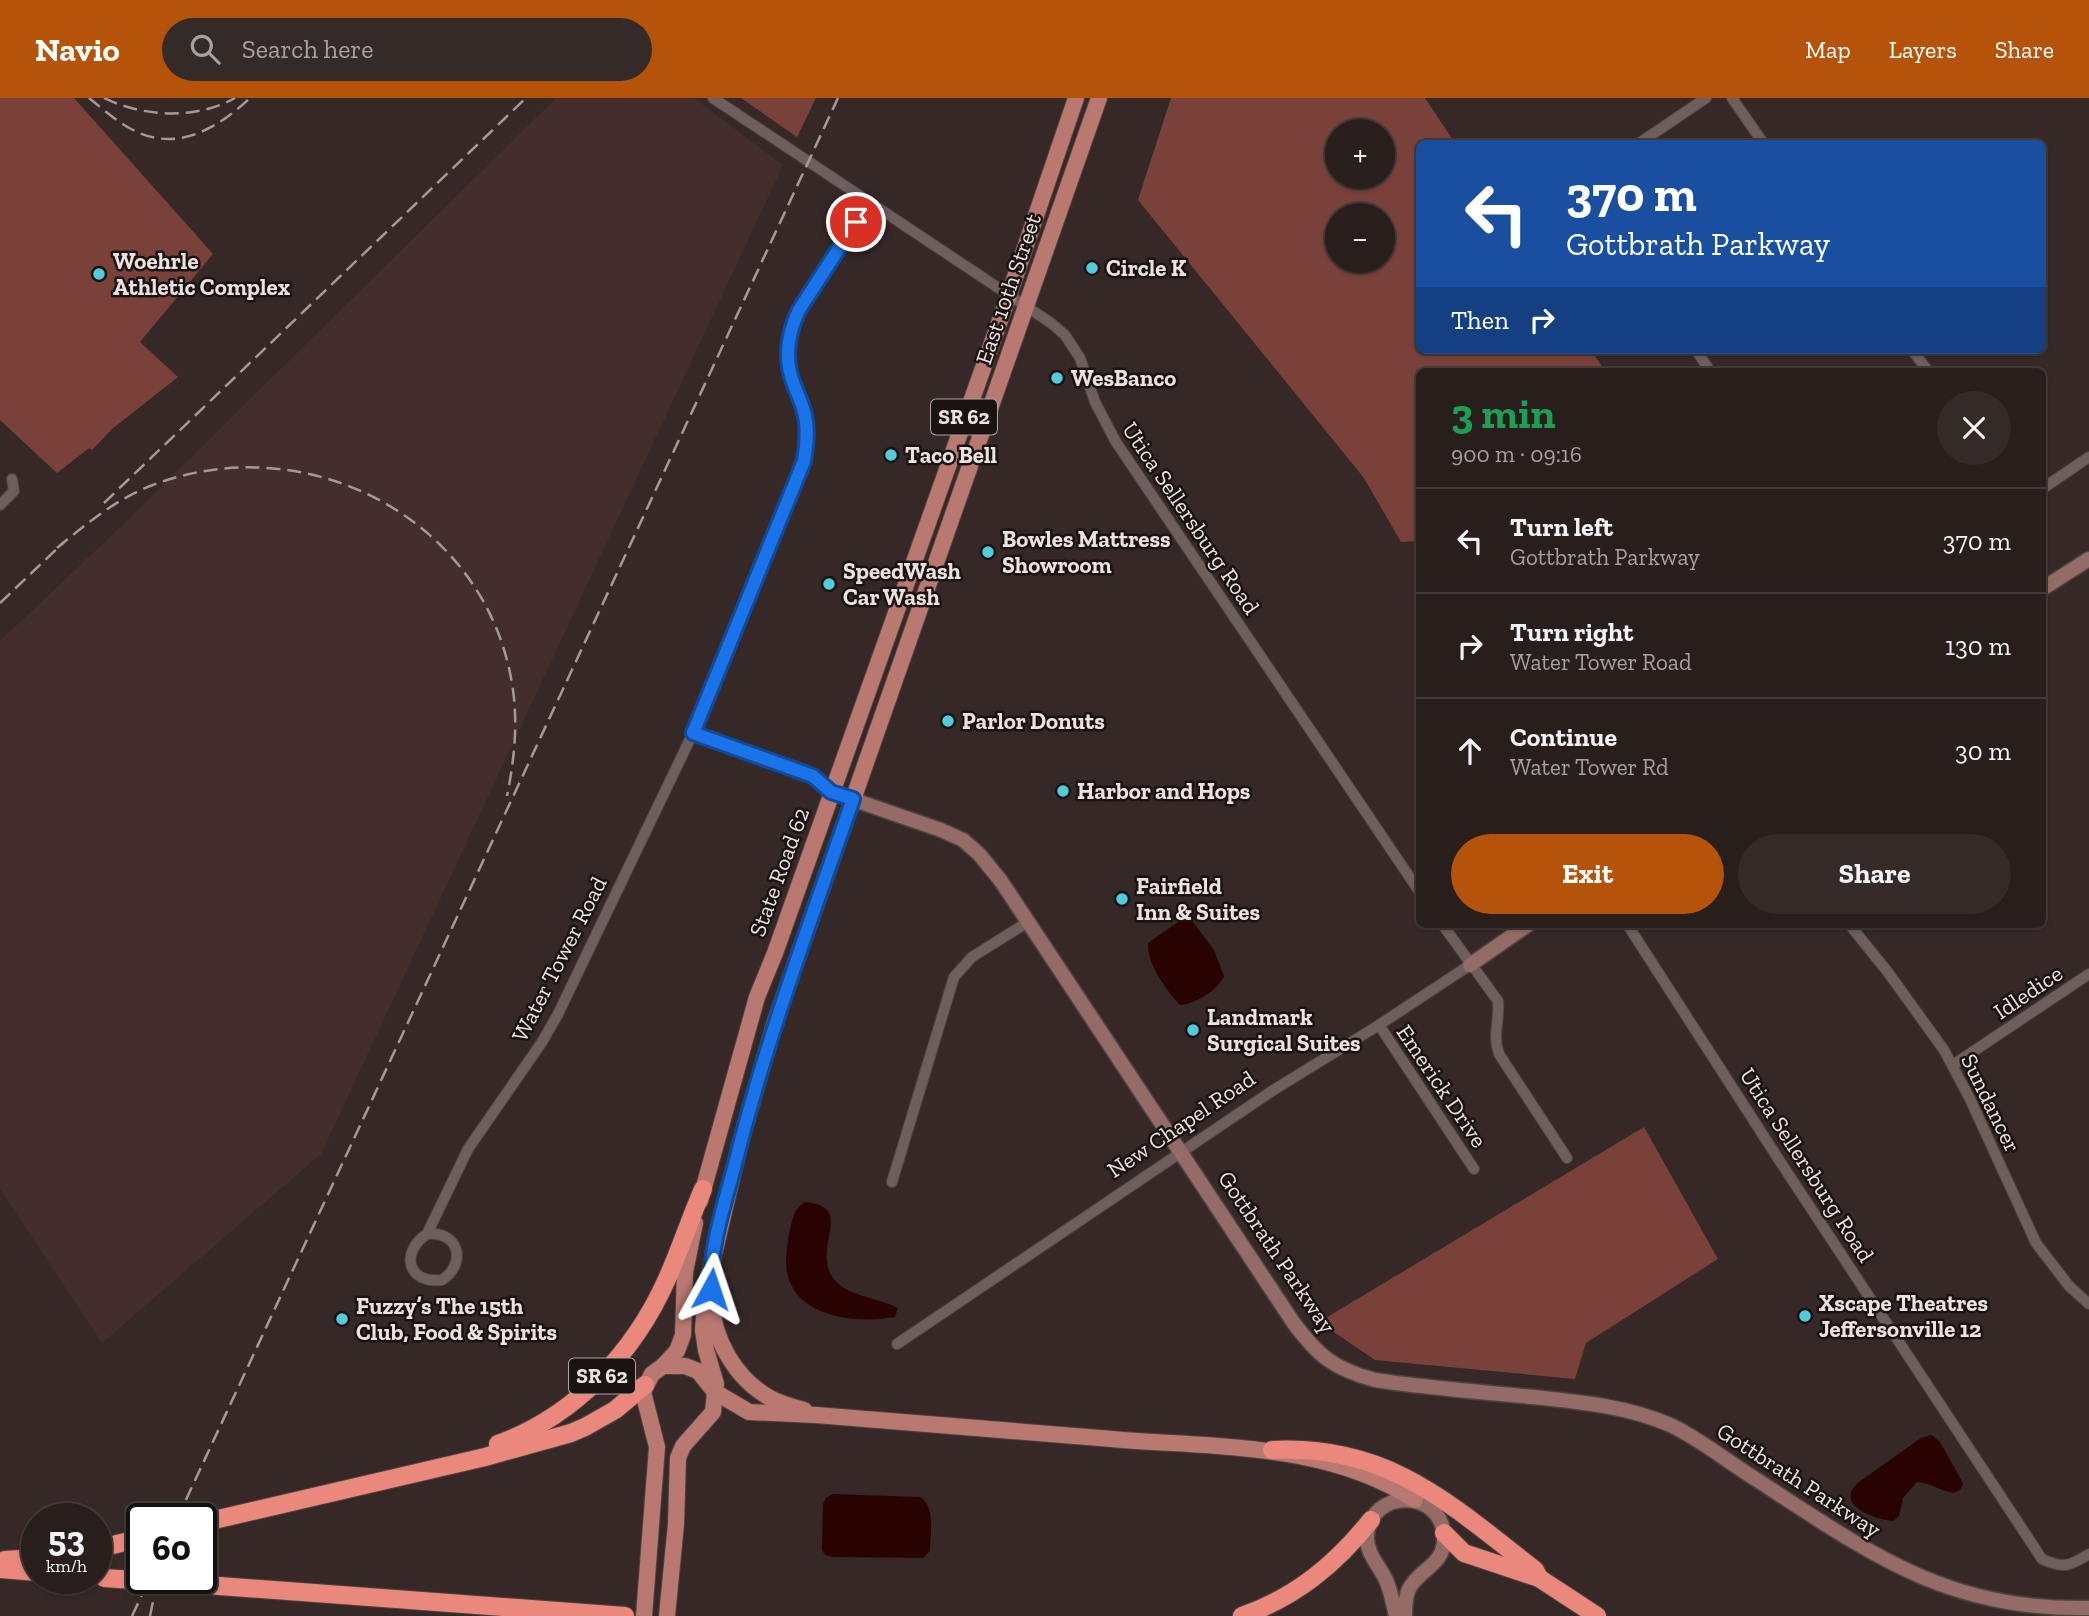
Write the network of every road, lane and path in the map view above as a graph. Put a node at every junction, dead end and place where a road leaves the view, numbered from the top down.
1 (713, 98) edge
2 (1076, 98) edge
3 (1099, 98) edge
4 (1706, 98) edge
5 (1732, 98) edge
6 (1645, 140) edge
7 (1761, 140) edge
8 (869, 202) junction
9 (1009, 295) junction
10 (1027, 305) junction
11 (1915, 354) edge
12 (1926, 368) edge
13 (2089, 457) edge
14 (12, 479) dead end
15 (2046, 486) edge
16 (0, 505) edge
17 (2089, 559) edge
18 (2046, 586) edge
19 (693, 733) junction
20 (831, 792) junction
21 (853, 799) junction
22 (1416, 887) edge
23 (1028, 922) junction
24 (1445, 928) edge
25 (1523, 928) edge
26 (1630, 928) edge
27 (1852, 928) edge
28 (1470, 965) junction
29 (2089, 974) edge
30 (1379, 1025) junction
31 (1953, 1065) junction
32 (1181, 1151) junction
33 (1567, 1158) dead end
34 (1474, 1169) dead end
35 (892, 1182) dead end
36 (703, 1189) junction
37 (427, 1234) junction
38 (710, 1269) junction
39 (2089, 1304) edge
40 (897, 1344) dead end
41 (663, 1366) junction
42 (714, 1384) junction
43 (645, 1385) junction
44 (816, 1415) junction
45 (1272, 1450) junction
46 (415, 1472) junction
47 (1415, 1500) junction
48 (217, 1519) edge
49 (1371, 1520) junction
50 (1444, 1533) junction
51 (2089, 1554) edge
52 (21, 1559) edge
53 (0, 1560) edge
54 (0, 1569) edge
55 (21, 1571) edge
56 (112, 1578) edge
57 (1539, 1578) junction
58 (2089, 1608) edge
59 (599, 1614) edge
60 (625, 1616) edge
61 (644, 1616) edge
62 (667, 1616) edge
63 (1242, 1616) edge
64 (1396, 1616) edge
65 (1405, 1616) edge
66 (1597, 1616) edge

1 - 8 street, Utica Sellersburg Road
2 - 9 main road, State Road 62 / SR 62
3 - 10 main road, East 10th Street / SR 62
4 - 6 street
5 - 7 street
8 - 9 street, Utica Sellersburg Road
8 - 19 street, Water Tower Road
9 - 10 street, Utica Sellersburg Road
9 - 20 main road, State Road 62 / SR 62
10 - 21 main road, East 10th Street / SR 62
10 - 22 street, Utica Sellersburg Road
11 - 12 street
13 - 15 street
14 - 16 street
17 - 18 street
19 - 20 street, Gottbrath Parkway
19 - 37 street, Water Tower Road
20 - 21 street, Gottbrath Parkway
20 - 36 main road, State Road 62 / SR 62
21 - 23 street, Gottbrath Parkway
21 - 38 main road, East 10th Street / SR 62
23 - 32 street, Gottbrath Parkway
23 - 35 street
24 - 28 street
25 - 28 street, New Chapel Road
26 - 51 street, Utica Sellersburg Road
27 - 31 street, Sundancer
28 - 30 street, New Chapel Road
28 - 33 street
29 - 31 street, Idledice
30 - 32 street, New Chapel Road
30 - 34 street, Emerick Drive
31 - 39 street, Sundancer
32 - 40 street, New Chapel Road
32 - 58 street, Gottbrath Parkway
36 - 41 main road
36 - 46 highway, SR 62
37 - 37 street, Water Tower Road
38 - 42 main road, East 10th Street / SR 62
38 - 44 main road
41 - 42 main road
41 - 43 main road
42 - 44 main road
42 - 62 main road
43 - 46 highway
43 - 61 main road
44 - 45 main road
45 - 47 main road
45 - 57 highway
46 - 48 highway, SR 62
47 - 49 street
47 - 50 street
49 - 63 highway
49 - 64 street
50 - 57 highway
50 - 65 street
52 - 53 highway
54 - 55 highway
56 - 59 highway, bridge
57 - 66 highway
59 - 60 highway

